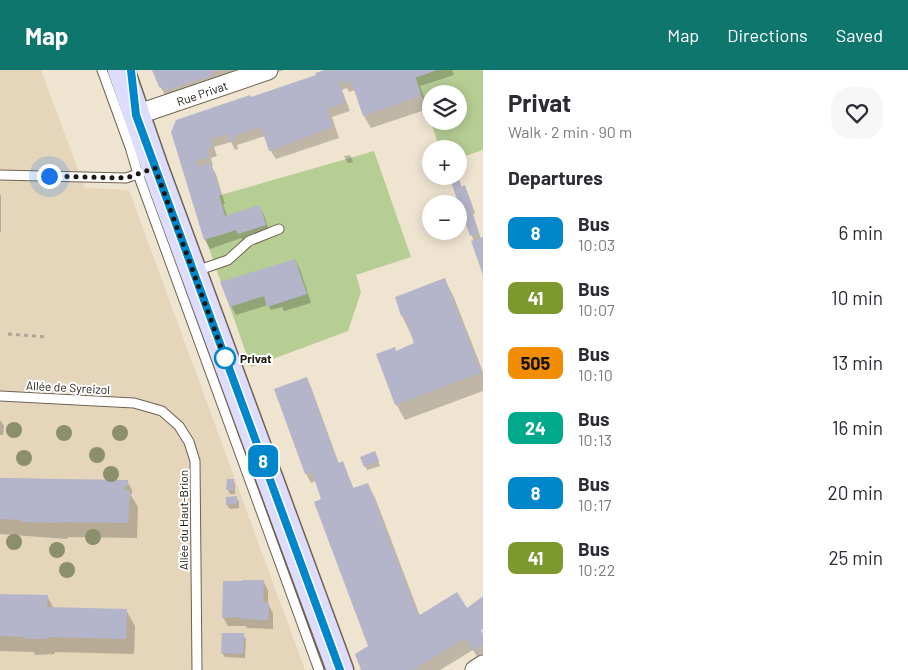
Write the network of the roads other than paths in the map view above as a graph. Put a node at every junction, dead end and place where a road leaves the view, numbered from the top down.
1 (102, 70) edge
2 (121, 70) edge
3 (131, 70) edge
4 (268, 70) edge
5 (136, 115) junction
6 (130, 147) junction
7 (146, 171) junction
8 (0, 175) edge
9 (279, 229) dead end
10 (193, 272) junction
11 (0, 396) edge
12 (134, 404) joint
13 (483, 665) edge
14 (196, 670) edge
15 (318, 670) edge
16 (340, 670) edge
17 (475, 670) edge

1 - 6 lane
2 - 5 street
3 - 5 lane
4 - 5 street, Rue Privat
5 - 6 lane
5 - 7 street
6 - 7 lane
7 - 8 lane
7 - 10 street
7 - 15 lane
9 - 10 lane
10 - 16 street
11 - 12 lane, Allée de Syreizol
12 - 14 lane, Allée du Haut-Brion
13 - 17 street

